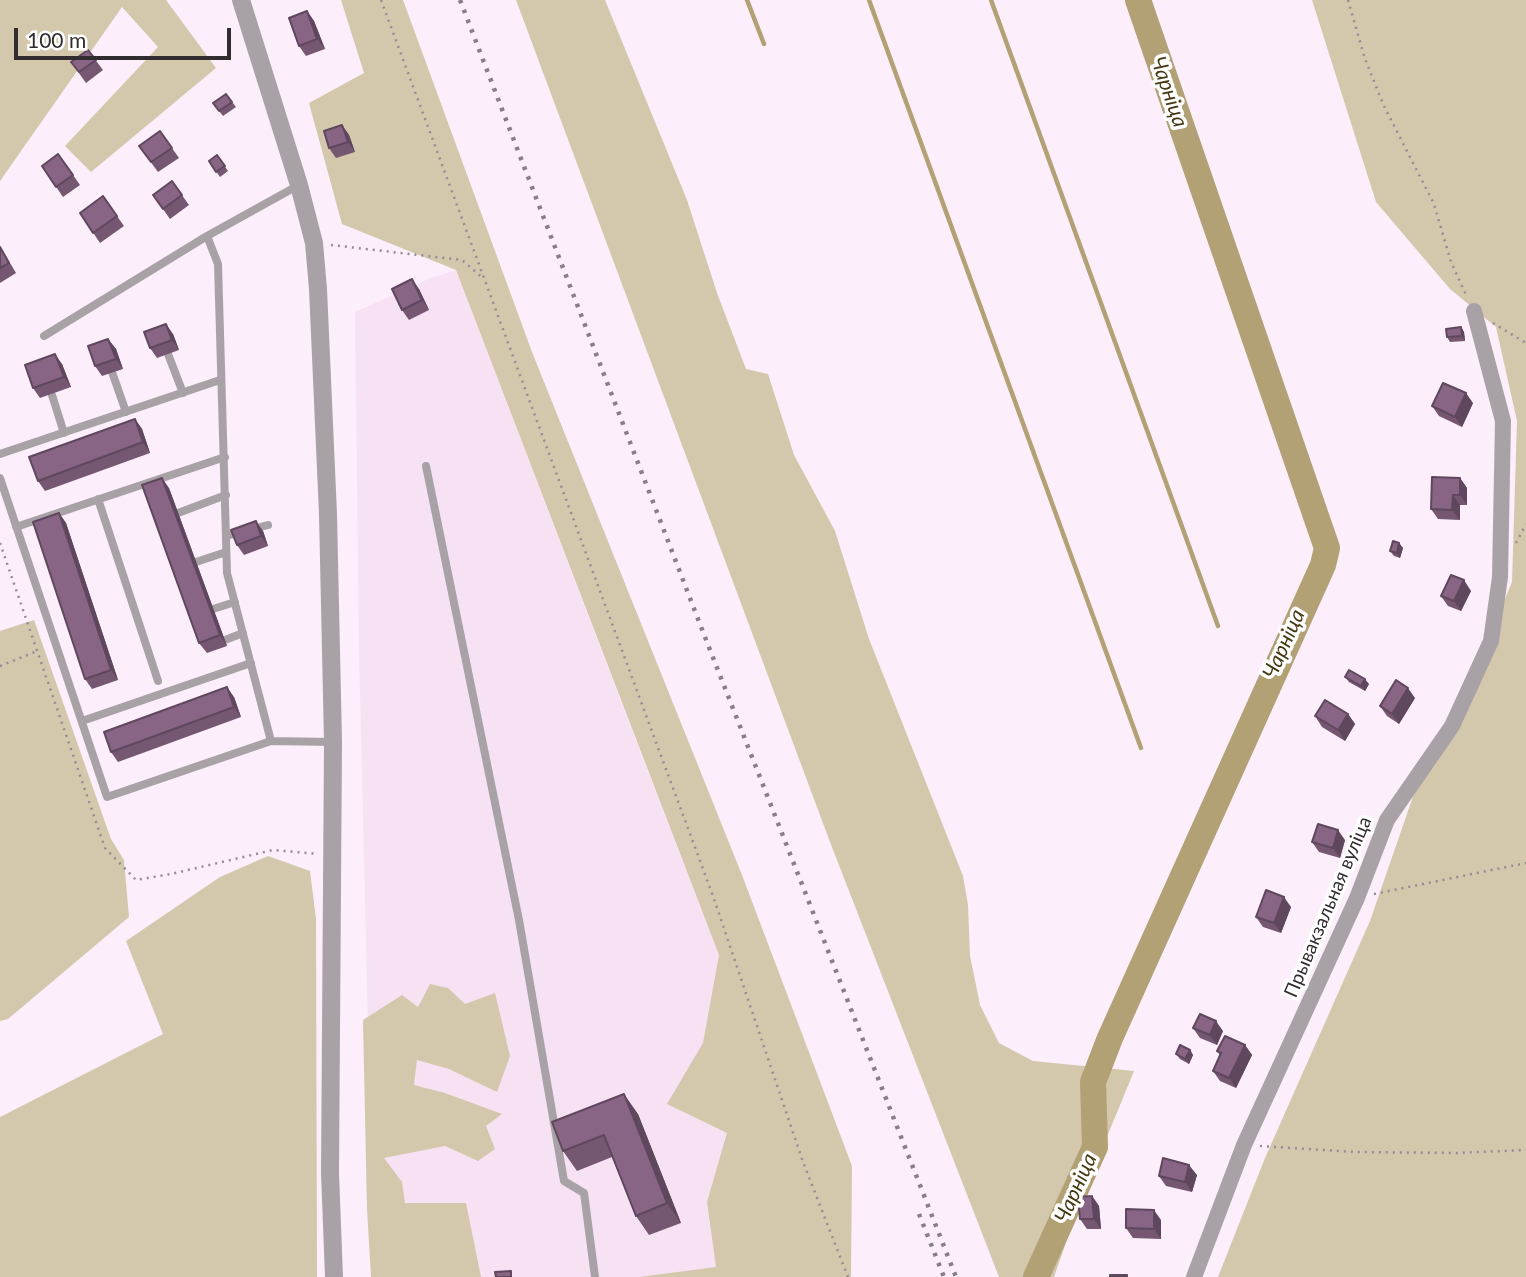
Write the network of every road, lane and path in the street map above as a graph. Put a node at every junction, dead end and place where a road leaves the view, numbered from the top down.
1 (241, 0) edge
2 (381, 0) edge
3 (1348, 0) edge
4 (299, 185) junction
5 (206, 236) junction
6 (314, 243) junction
7 (486, 281) junction
8 (1474, 311) junction
9 (44, 336) dead end
10 (1526, 343) edge
11 (168, 354) dead end
12 (112, 372) dead end
13 (220, 380) junction
14 (183, 393) junction
15 (52, 395) dead end
16 (126, 412) junction
17 (64, 433) junction
18 (0, 454) edge
19 (225, 457) junction
20 (426, 466) dead end
21 (0, 478) edge
22 (226, 495) junction
23 (98, 499) junction
24 (178, 513) edge
25 (268, 525) dead end
26 (16, 527) junction
27 (226, 536) junction
28 (0, 543) edge
29 (226, 552) junction
30 (196, 562) edge
31 (235, 602) junction
32 (214, 609) edge
33 (243, 633) junction
34 (225, 640) dead end
35 (37, 651) junction
36 (251, 663) junction
37 (0, 666) edge
38 (159, 681) dead end
39 (82, 722) junction
40 (271, 741) junction
41 (333, 742) junction
42 (332, 854) junction
43 (1526, 863) edge
44 (1357, 898) junction
45 (1244, 1145) junction
46 (1526, 1150) edge
47 (334, 1277) edge
48 (595, 1277) edge
49 (848, 1277) edge
50 (1194, 1277) edge

1 - 4 street
2 - 7 path
3 - 8 path
4 - 5 lane
4 - 6 street
5 - 9 lane
5 - 13 lane
6 - 7 path
6 - 41 street
7 - 49 path
8 - 10 path
8 - 44 street, Прывакзальная вуліца
11 - 14 lane
12 - 16 lane
13 - 14 lane
13 - 19 lane
14 - 16 lane
15 - 17 lane
16 - 17 lane
17 - 18 lane
19 - 22 lane
19 - 23 lane
20 - 48 lane
21 - 26 lane
22 - 24 lane
22 - 27 lane
23 - 26 lane
23 - 38 lane
25 - 27 lane
26 - 39 lane
27 - 29 lane
28 - 35 path
29 - 30 lane
29 - 31 lane
31 - 32 lane
31 - 33 lane
33 - 34 lane
33 - 36 lane
35 - 37 path
35 - 42 path
36 - 39 lane
36 - 40 lane
39 - 40 lane
40 - 41 lane
41 - 42 street
42 - 47 street
43 - 44 path
44 - 45 street, Прывакзальная вуліца
45 - 46 path
45 - 50 street, Прывакзальная вуліца

